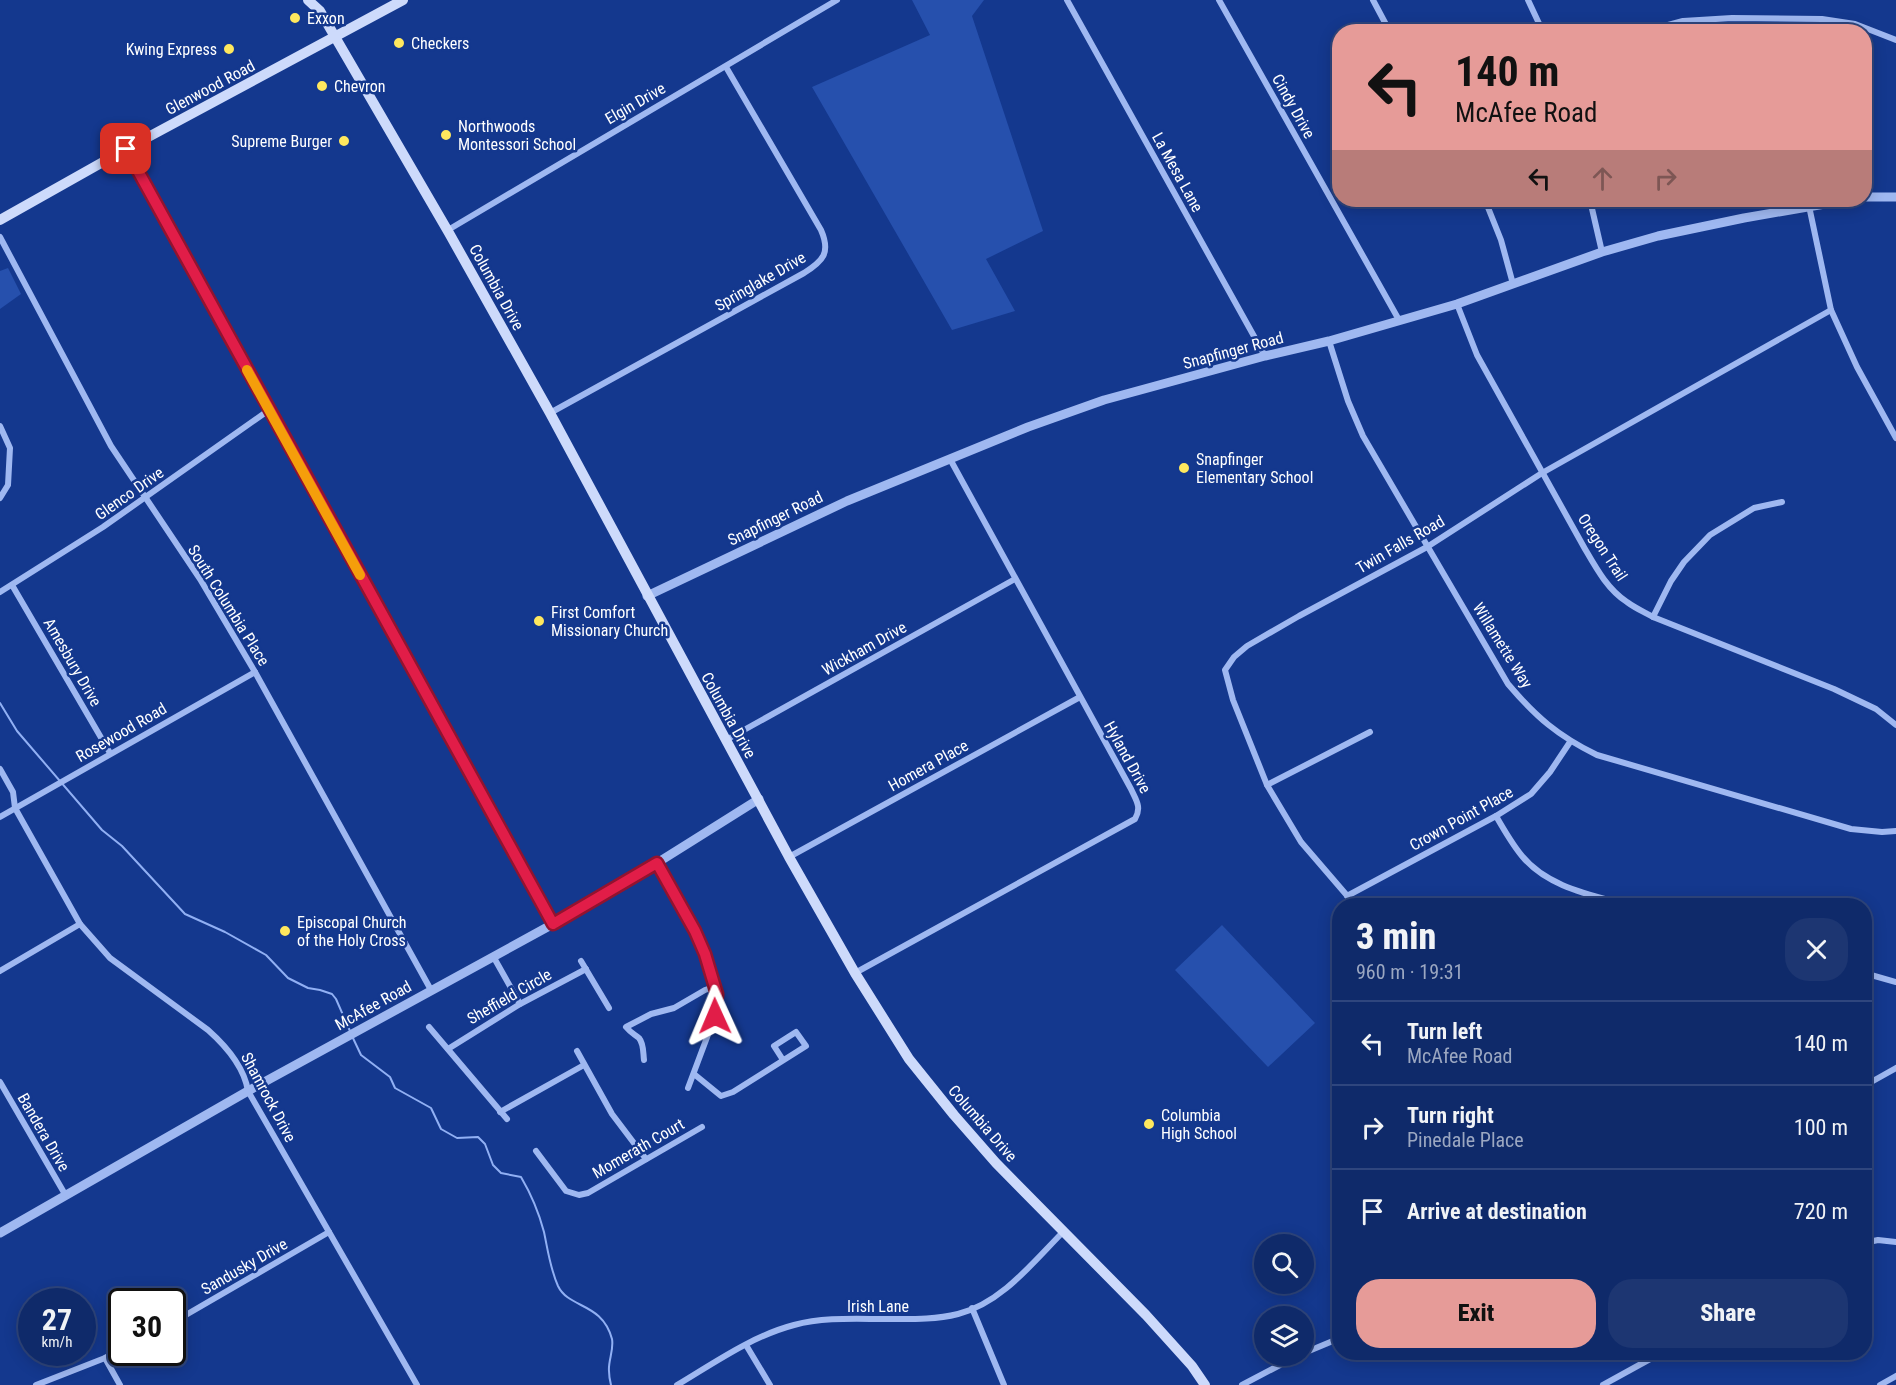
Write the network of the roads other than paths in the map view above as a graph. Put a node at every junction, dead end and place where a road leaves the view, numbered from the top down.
1 (308, 0) edge
2 (403, 0) edge
3 (837, 0) edge
4 (1067, 0) edge
5 (1219, 0) edge
6 (1372, 0) edge
7 (1528, 0) edge
8 (1386, 24) edge
9 (1539, 24) edge
10 (1672, 24) edge
11 (1855, 24) edge
12 (1872, 31) edge
13 (335, 37) junction
14 (1896, 40) edge
15 (726, 67) junction
16 (126, 149) junction
17 (1896, 196) edge
18 (1872, 197) edge
19 (1332, 201) edge
20 (1335, 207) edge
21 (1488, 207) edge
22 (1592, 207) edge
23 (1804, 207) edge
24 (1809, 207) edge
25 (0, 220) edge
26 (448, 230) junction
27 (0, 237) edge
28 (1602, 252) junction
29 (1513, 284) junction
30 (1457, 304) junction
31 (1831, 310) junction
32 (1399, 320) junction
33 (1329, 341) junction
34 (1265, 356) junction
35 (269, 410) junction
36 (550, 413) junction
37 (0, 426) edge
38 (1896, 438) edge
39 (950, 459) junction
40 (1542, 473) junction
41 (0, 498) edge
42 (145, 499) junction
43 (1782, 502) dead end
44 (1427, 547) junction
45 (1015, 579) junction
46 (12, 585) junction
47 (0, 592) edge
48 (647, 596) junction
49 (1653, 616) junction
50 (255, 672) junction
51 (1080, 697) junction
52 (1896, 725) edge
53 (1370, 732) dead end
54 (726, 740) junction
55 (1570, 742) junction
56 (110, 753) junction
57 (0, 769) edge
58 (1267, 785) junction
59 (759, 800) junction
60 (15, 808) junction
61 (1496, 816) junction
62 (0, 817) edge
63 (1896, 831) edge
64 (789, 857) junction
65 (657, 863) junction
66 (1347, 896) joint
67 (1603, 898) edge
68 (80, 924) junction
69 (553, 924) junction
70 (493, 956) junction
71 (582, 961) dead end
72 (586, 969) junction
73 (0, 971) edge
74 (855, 973) junction
75 (1872, 975) edge
76 (1896, 982) edge
77 (714, 987) junction
78 (431, 990) junction
79 (520, 1004) junction
80 (609, 1008) dead end
81 (429, 1027) dead end
82 (448, 1049) junction
83 (577, 1051) dead end
84 (644, 1060) dead end
85 (783, 1060) junction
86 (584, 1065) junction
87 (1896, 1068) edge
88 (694, 1074) junction
89 (0, 1082) edge
90 (1872, 1082) edge
91 (688, 1089) dead end
92 (248, 1091) junction
93 (500, 1112) junction
94 (507, 1119) dead end
95 (702, 1127) dead end
96 (536, 1151) dead end
97 (646, 1159) junction
98 (66, 1196) junction
99 (1064, 1231) junction
100 (329, 1232) junction
101 (0, 1233) edge
102 (1872, 1241) edge
103 (1896, 1242) edge
104 (972, 1308) junction
105 (186, 1315) edge
106 (1332, 1341) edge
107 (746, 1345) junction
108 (1314, 1349) edge
109 (108, 1356) edge
110 (105, 1358) junction
111 (1648, 1360) edge
112 (1278, 1366) edge
113 (1896, 1376) edge
114 (36, 1385) edge
115 (120, 1385) edge
116 (417, 1385) edge
117 (677, 1385) edge
118 (770, 1385) edge
119 (1004, 1385) edge
120 (1205, 1385) edge
121 (1242, 1385) edge
122 (1603, 1385) edge
123 (1880, 1385) edge

1 - 13 main road, Columbia Drive
2 - 13 main road, Glenwood Road
3 - 15 street, Elgin Drive
4 - 34 street, La Mesa Lane
5 - 19 street, Cindy Drive
6 - 8 street
7 - 9 street
10 - 11 street
12 - 14 street
13 - 16 main road, Glenwood Road
13 - 26 main road, Columbia Drive
15 - 26 street, Elgin Drive
15 - 36 street, Springlake Drive
16 - 25 main road, Glenwood Road
16 - 35 street
17 - 18 street
20 - 32 street, Cindy Drive
21 - 29 street
22 - 28 street
23 - 28 street, Snapfinger Road
24 - 31 street
26 - 36 main road, Columbia Drive
27 - 42 street, South Columbia Place
28 - 29 street, Snapfinger Road
29 - 30 street, Snapfinger Road
30 - 32 street, Snapfinger Road
30 - 40 street, Oregon Trail
31 - 38 street
31 - 40 street, Twin Falls Road
32 - 33 street, Snapfinger Road
33 - 34 street, Snapfinger Road
33 - 44 street, Willamette Way
34 - 39 street, Snapfinger Road
35 - 42 street, Glenco Drive
35 - 69 street
36 - 48 main road, Columbia Drive
37 - 41 street
39 - 45 street, Hyland Drive
39 - 48 street, Snapfinger Road
40 - 44 street, Twin Falls Road
40 - 49 street, Oregon Trail
42 - 46 street, Glenco Drive
42 - 50 street, South Columbia Place
43 - 49 street
44 - 55 street, Willamette Way
44 - 58 street, Twin Falls Road
45 - 51 street, Hyland Drive
45 - 54 street, Wickham Drive
46 - 47 street, Glenco Drive
46 - 56 street, Amesbury Drive
48 - 54 main road, Columbia Drive
49 - 52 street, Oregon Trail
50 - 56 street, Rosewood Road
50 - 78 street, South Columbia Place
51 - 64 street, Homera Place
51 - 74 street, Hyland Drive
53 - 58 street
54 - 59 main road, Columbia Drive
55 - 61 street, Crown Point Place
55 - 63 street, Willamette Way
56 - 60 street, Rosewood Road
57 - 60 street, Shamrock Drive
58 - 66 street, Twin Falls Road
59 - 64 main road, Columbia Drive
59 - 65 street, McAfee Road
60 - 62 street, Rosewood Road
60 - 68 street, Shamrock Drive
61 - 66 street, Crown Point Place
61 - 67 street
64 - 74 main road, Columbia Drive
65 - 69 street, McAfee Road
65 - 77 street
68 - 73 street
68 - 92 street, Shamrock Drive
69 - 70 street, McAfee Road
70 - 78 street, McAfee Road
70 - 79 street
71 - 72 street
72 - 79 street, Sheffield Circle
72 - 80 street
74 - 99 main road, Columbia Drive
75 - 76 street
77 - 84 street
77 - 88 street
78 - 92 street, McAfee Road
79 - 82 street, Sheffield Circle
81 - 82 street
82 - 93 street
83 - 86 street
85 - 85 street
85 - 88 street
86 - 93 street
86 - 97 street
87 - 90 street
88 - 91 street
89 - 98 street, Bandera Drive
92 - 98 street, McAfee Road
92 - 100 street, Shamrock Drive
93 - 94 street
95 - 97 street, Momerath Court
96 - 97 street, Momerath Court
98 - 101 street, McAfee Road
99 - 104 street, Irish Lane
99 - 120 main road, Columbia Drive
100 - 105 street, Sandusky Drive
100 - 116 street, Shamrock Drive
102 - 103 street
104 - 107 street, Irish Lane
104 - 119 street
106 - 108 street
107 - 117 street, Irish Lane
107 - 118 street
109 - 110 street
110 - 114 street
110 - 115 street
111 - 122 street
112 - 121 street
113 - 123 street

